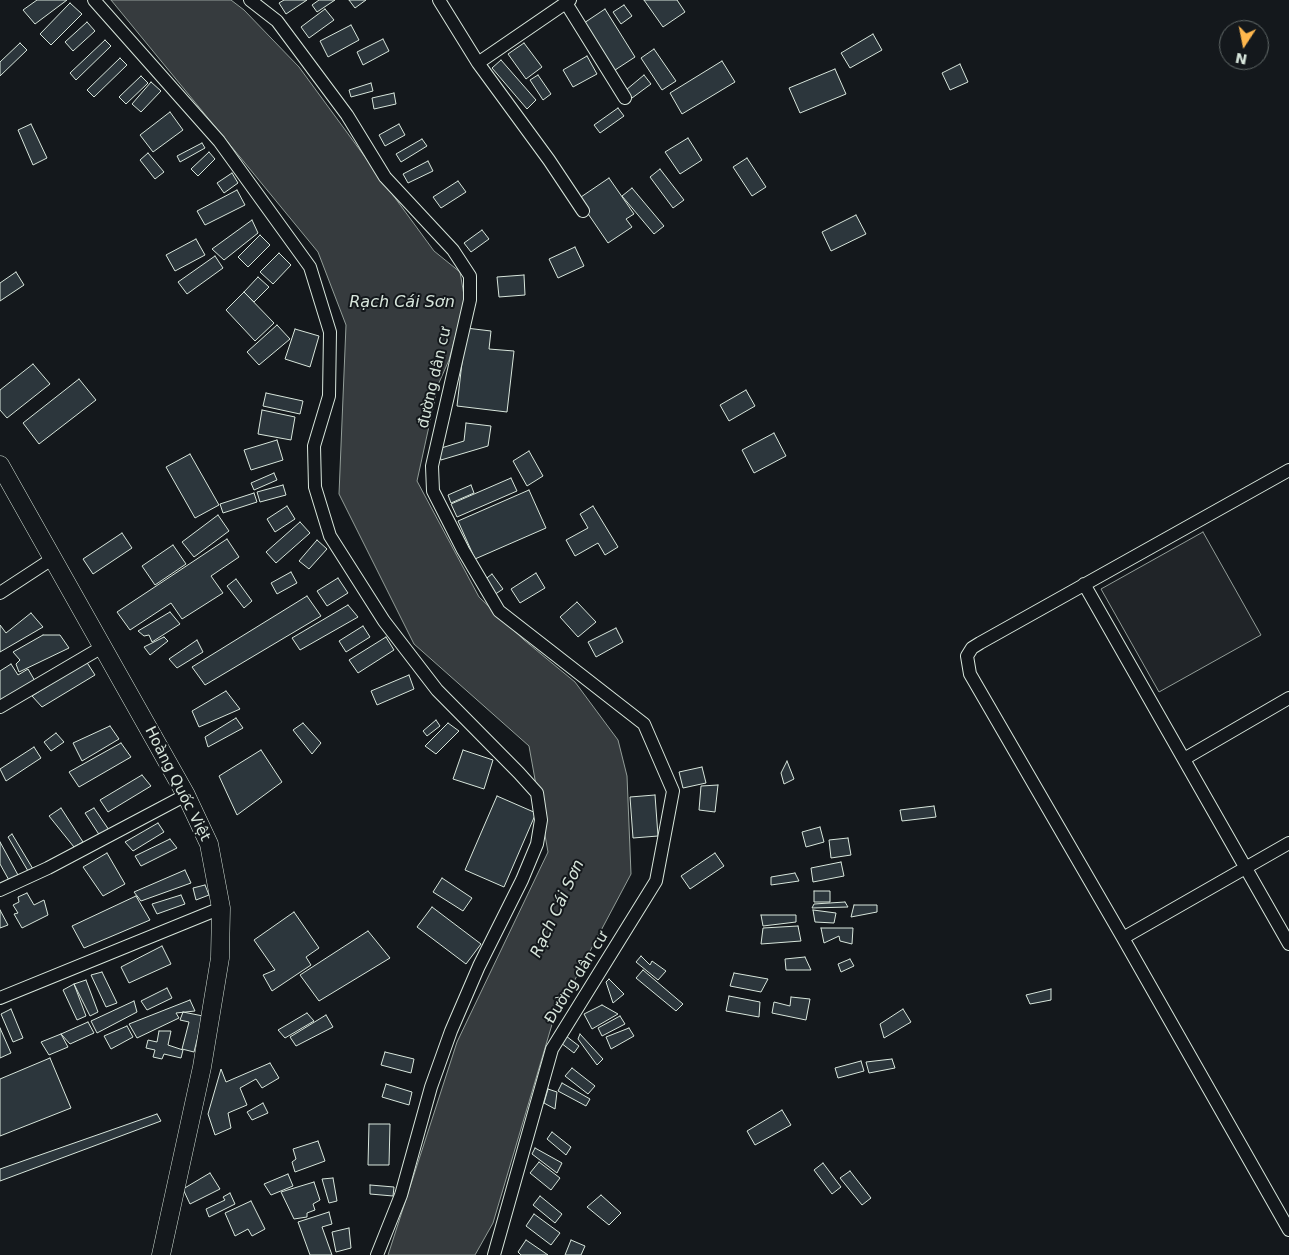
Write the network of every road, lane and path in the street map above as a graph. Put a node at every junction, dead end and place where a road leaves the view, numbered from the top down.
1 (94, 0) edge
2 (250, 0) edge
3 (439, 0) edge
4 (568, 1) edge
5 (478, 63) junction
6 (625, 98) dead end
7 (583, 211) dead end
8 (0, 465) edge
9 (1289, 470) edge
10 (52, 559) junction
11 (1084, 584) junction
12 (0, 594) edge
13 (104, 646) junction
14 (1289, 698) edge
15 (0, 707) edge
16 (644, 724) joint
17 (1184, 759) junction
18 (186, 795) junction
19 (1289, 843) edge
20 (1246, 868) junction
21 (0, 890) edge
22 (221, 908) junction
23 (1123, 938) junction
24 (1289, 944) edge
25 (0, 998) edge
26 (1289, 1230) edge
27 (162, 1255) edge
28 (377, 1255) edge
29 (494, 1255) edge

1 - 28 street
2 - 16 street, đường dân cư
3 - 5 street
4 - 5 street
4 - 6 street
5 - 7 street
8 - 10 street, Hoàng Quốc Việt
9 - 11 street
10 - 12 street
10 - 13 street, Hoàng Quốc Việt
11 - 17 street
11 - 23 street
13 - 15 street
13 - 18 street, Hoàng Quốc Việt
14 - 17 street
16 - 29 street, Đường dân cư
17 - 20 street
18 - 21 street
18 - 22 street, Hoàng Quốc Việt
19 - 20 street
20 - 23 street
20 - 24 street
22 - 25 street
22 - 27 street, Hoàng Quốc Việt
23 - 26 street

